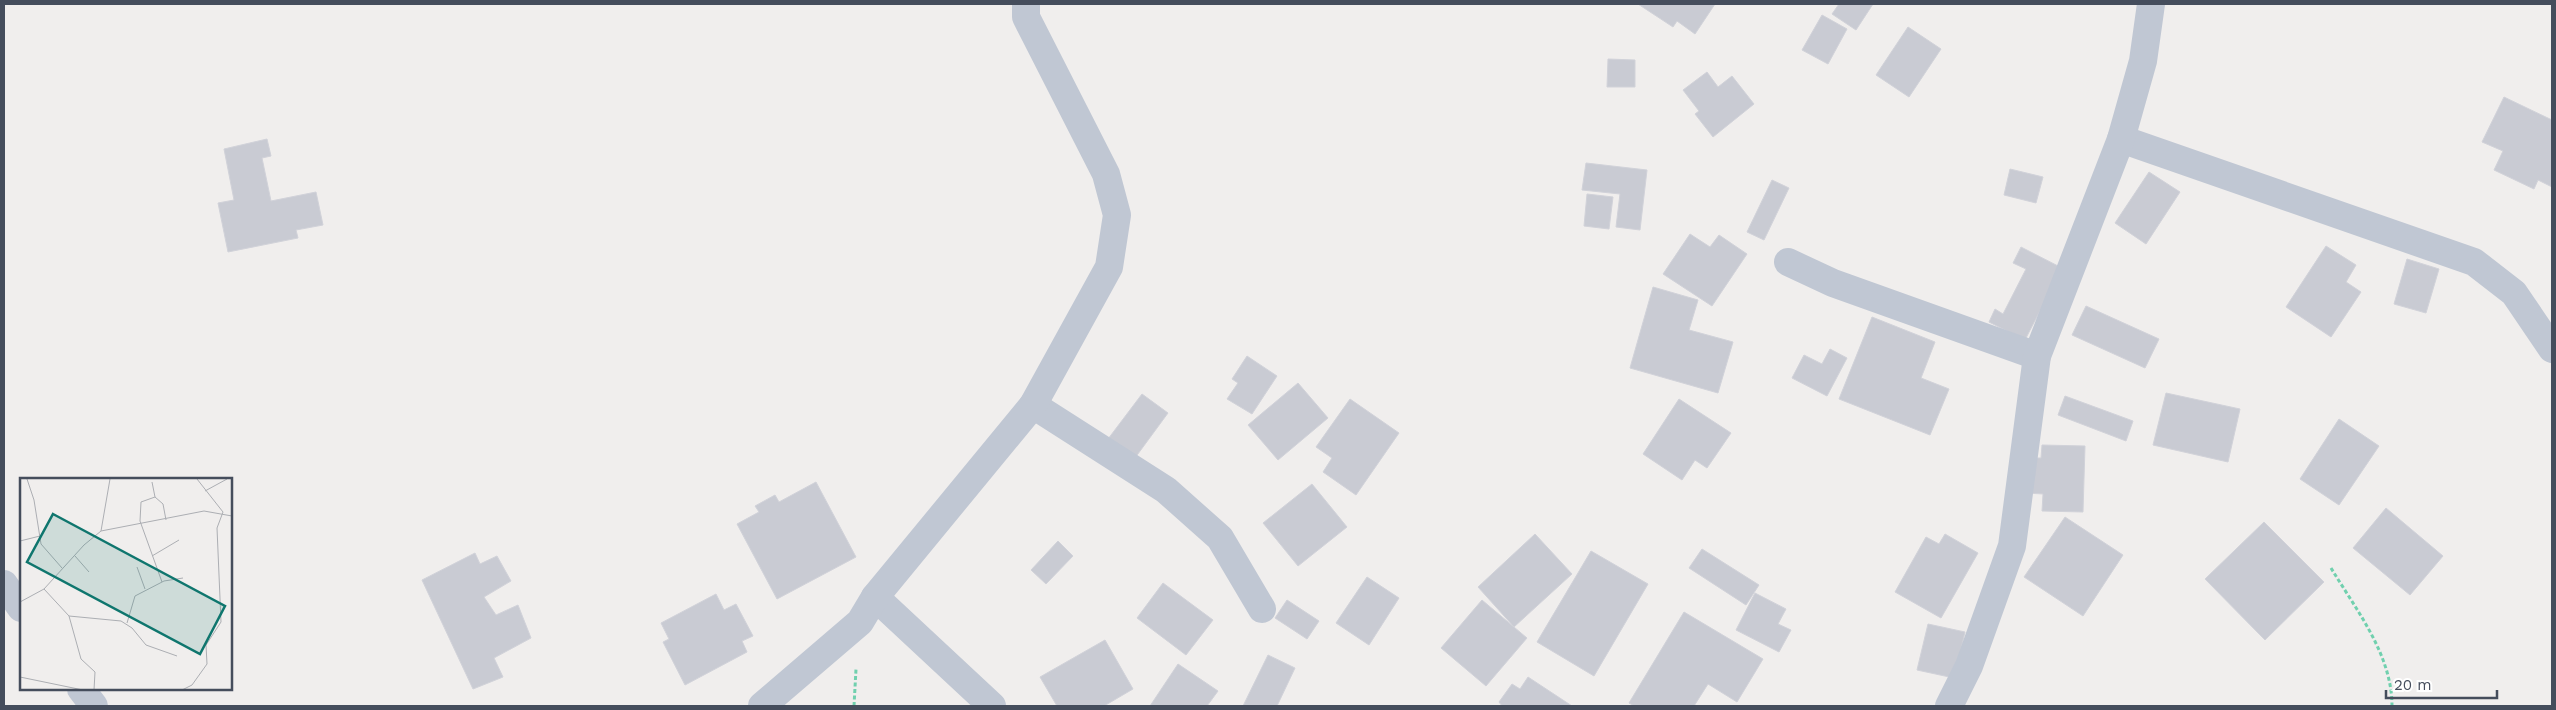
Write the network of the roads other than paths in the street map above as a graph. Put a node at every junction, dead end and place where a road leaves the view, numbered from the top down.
1 (1026, 4) edge
2 (2151, 4) edge
3 (2121, 139) junction
4 (1788, 262) dead end
5 (2552, 349) edge
6 (2037, 356) junction
7 (1033, 405) junction
8 (4, 584) edge
9 (875, 597) junction
10 (20, 607) edge
11 (1262, 609) dead end
12 (82, 690) edge
13 (94, 706) edge
14 (762, 706) edge
15 (992, 706) edge
16 (1949, 706) edge

1 - 7 street
2 - 3 street
3 - 5 street
3 - 6 street
4 - 6 street
6 - 16 street
7 - 9 street
7 - 11 street
8 - 10 street
9 - 14 street
9 - 15 street
12 - 13 street

